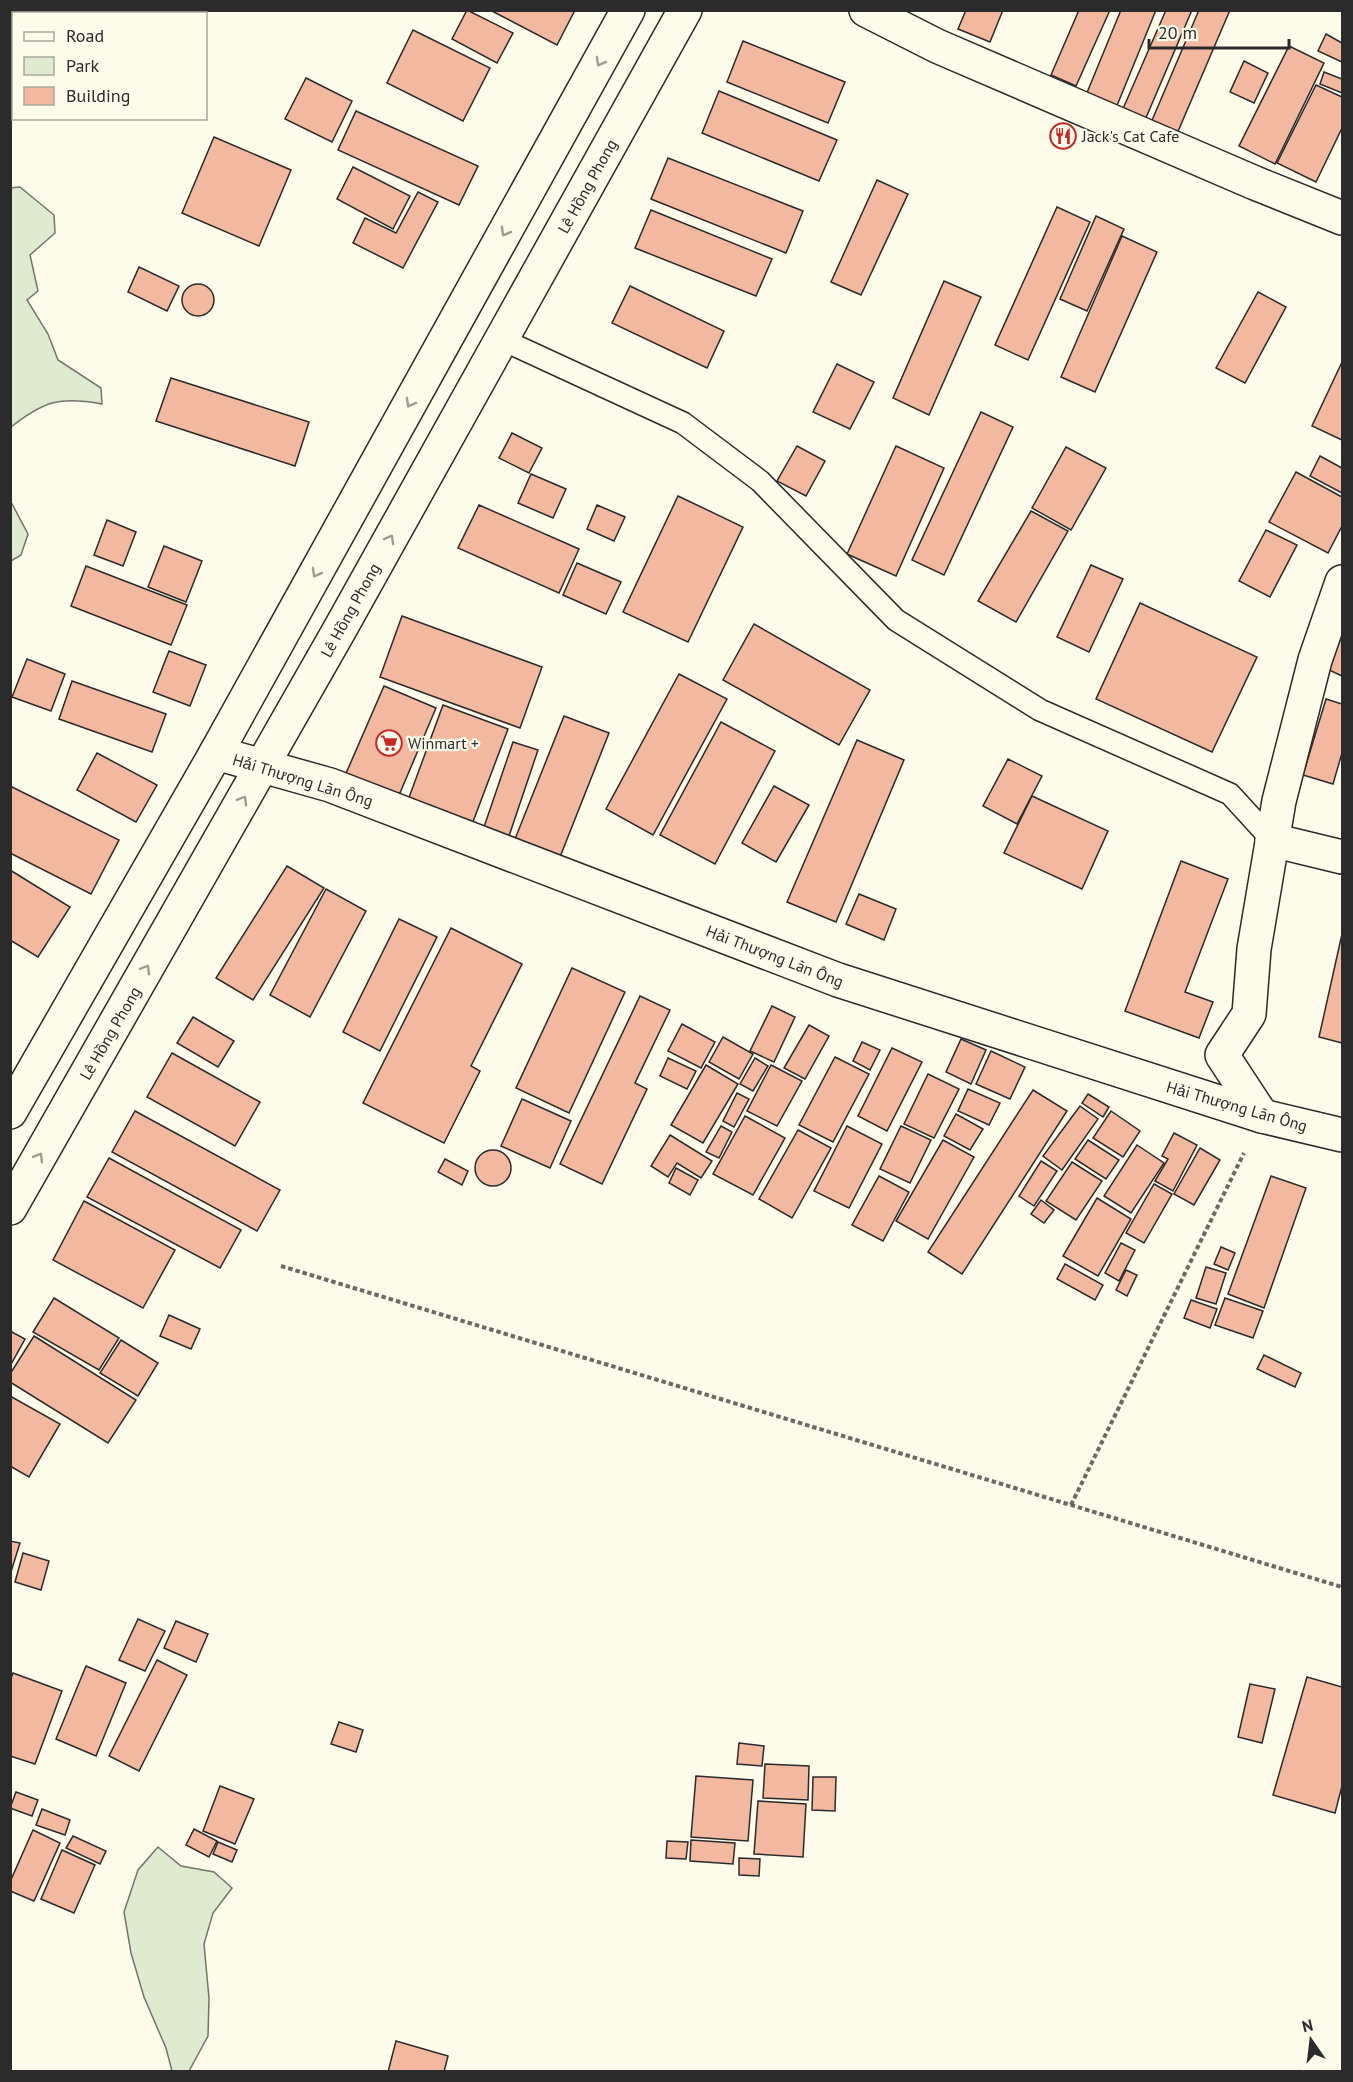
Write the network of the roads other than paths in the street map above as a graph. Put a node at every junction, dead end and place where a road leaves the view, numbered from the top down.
1 (628, 10) edge
2 (685, 10) edge
3 (866, 10) edge
4 (1342, 219) edge
5 (501, 339) junction
6 (1342, 582) edge
7 (216, 753) junction
8 (262, 766) junction
9 (1272, 840) junction
10 (1342, 857) edge
11 (10, 1112) edge
12 (1262, 1116) junction
13 (1342, 1135) edge
14 (10, 1208) edge

1 -> 7 street
2 - 5 street, Lê Hồng Phong
3 - 4 street
8 -> 5 street, Lê Hồng Phong
5 - 9 lane
6 - 9 street
7 - 8 street, Hải Thượng Lãn Ông
7 - 11 street
8 - 12 street, Hải Thượng Lãn Ông
14 -> 8 street, Lê Hồng Phong
9 - 10 street
9 - 12 street
12 - 13 street, Hải Thượng Lãn Ông

